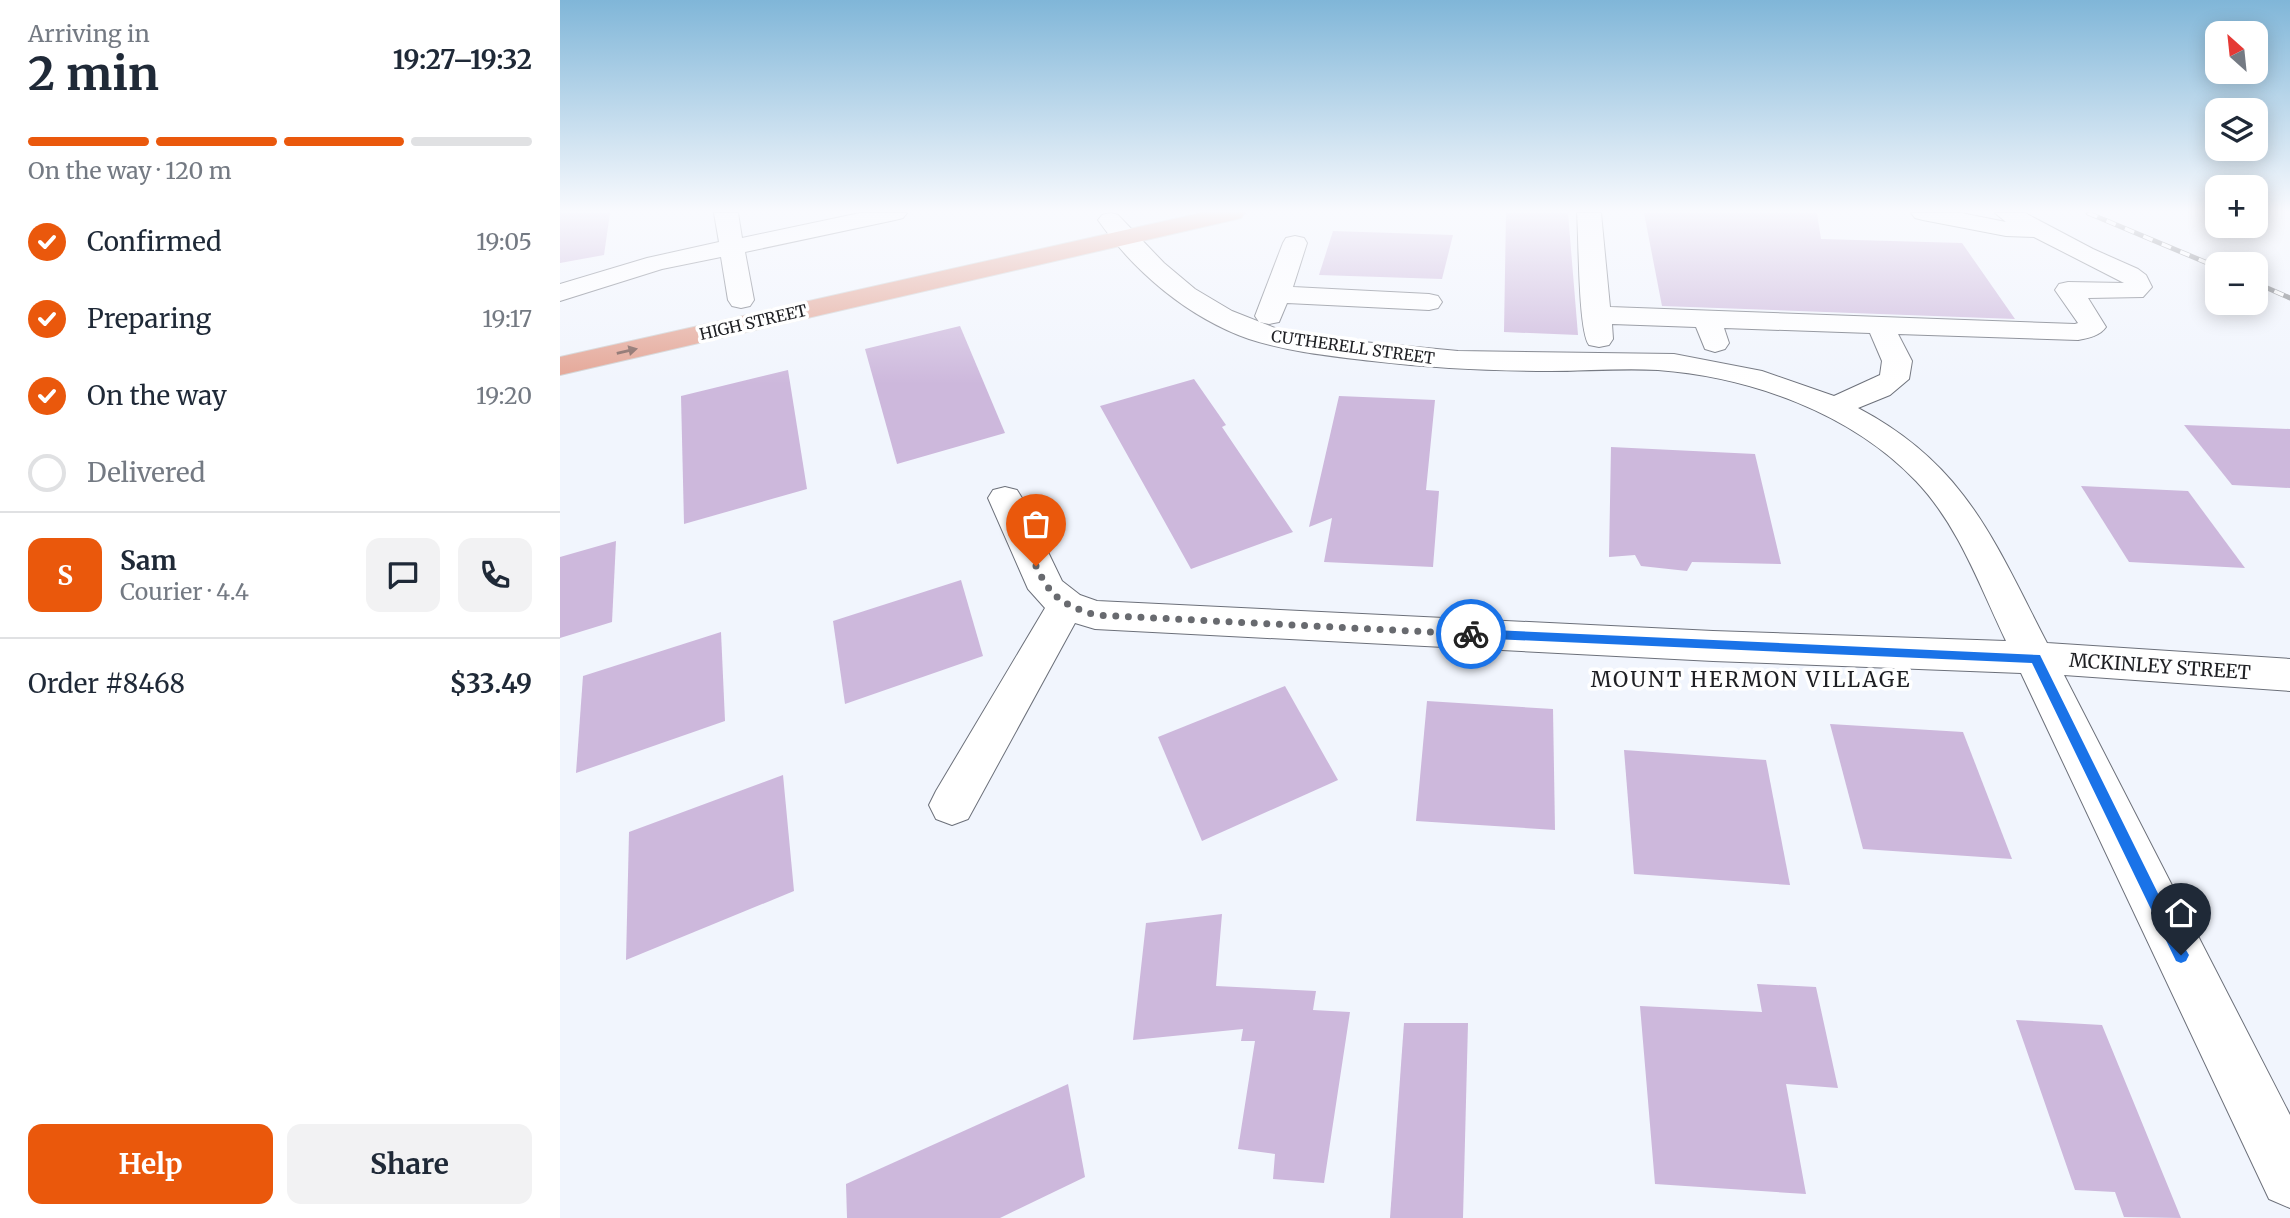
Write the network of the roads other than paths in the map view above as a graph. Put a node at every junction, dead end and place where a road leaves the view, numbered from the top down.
1 (634, 270) edge
2 (735, 270) edge
3 (899, 270) edge
4 (949, 270) edge
5 (1157, 270) edge
6 (1286, 270) edge
7 (1593, 270) edge
8 (2120, 270) edge
9 (560, 293) edge
10 (1277, 294) junction
11 (741, 300) junction
12 (1429, 302) dead end
13 (1596, 315) junction
14 (663, 317) dead end
15 (1708, 319) junction
16 (1880, 325) junction
17 (1262, 335) junction
18 (1600, 361) junction
19 (560, 366) edge
20 (1719, 370) junction
21 (1832, 408) junction
22 (1005, 498) dead end
23 (1066, 605) junction
24 (2036, 659) junction
25 (2290, 675) edge
26 (952, 805) dead end
27 (2290, 1178) edge

1 - 9 street
2 - 11 street
3 - 11 main road, HIGH STREET
19 -> 4 main road, HIGH STREET
5 - 17 street, CUTHERELL STREET
6 - 10 street
7 - 13 street
8 - 16 street
10 - 12 street
10 - 17 street
11 - 14 main road, HIGH STREET
13 - 15 street
13 - 18 street
15 - 16 street
15 - 20 street
16 - 21 street
17 - 18 street, CUTHERELL STREET
18 - 20 street, CUTHERELL STREET
20 - 21 street, CUTHERELL STREET
21 - 24 street, CUTHERELL STREET
22 - 23 street
23 - 24 street, MCKINLEY STREET
23 - 26 street
24 - 25 street, MCKINLEY STREET
24 - 27 street, CUTHERELL STREET

